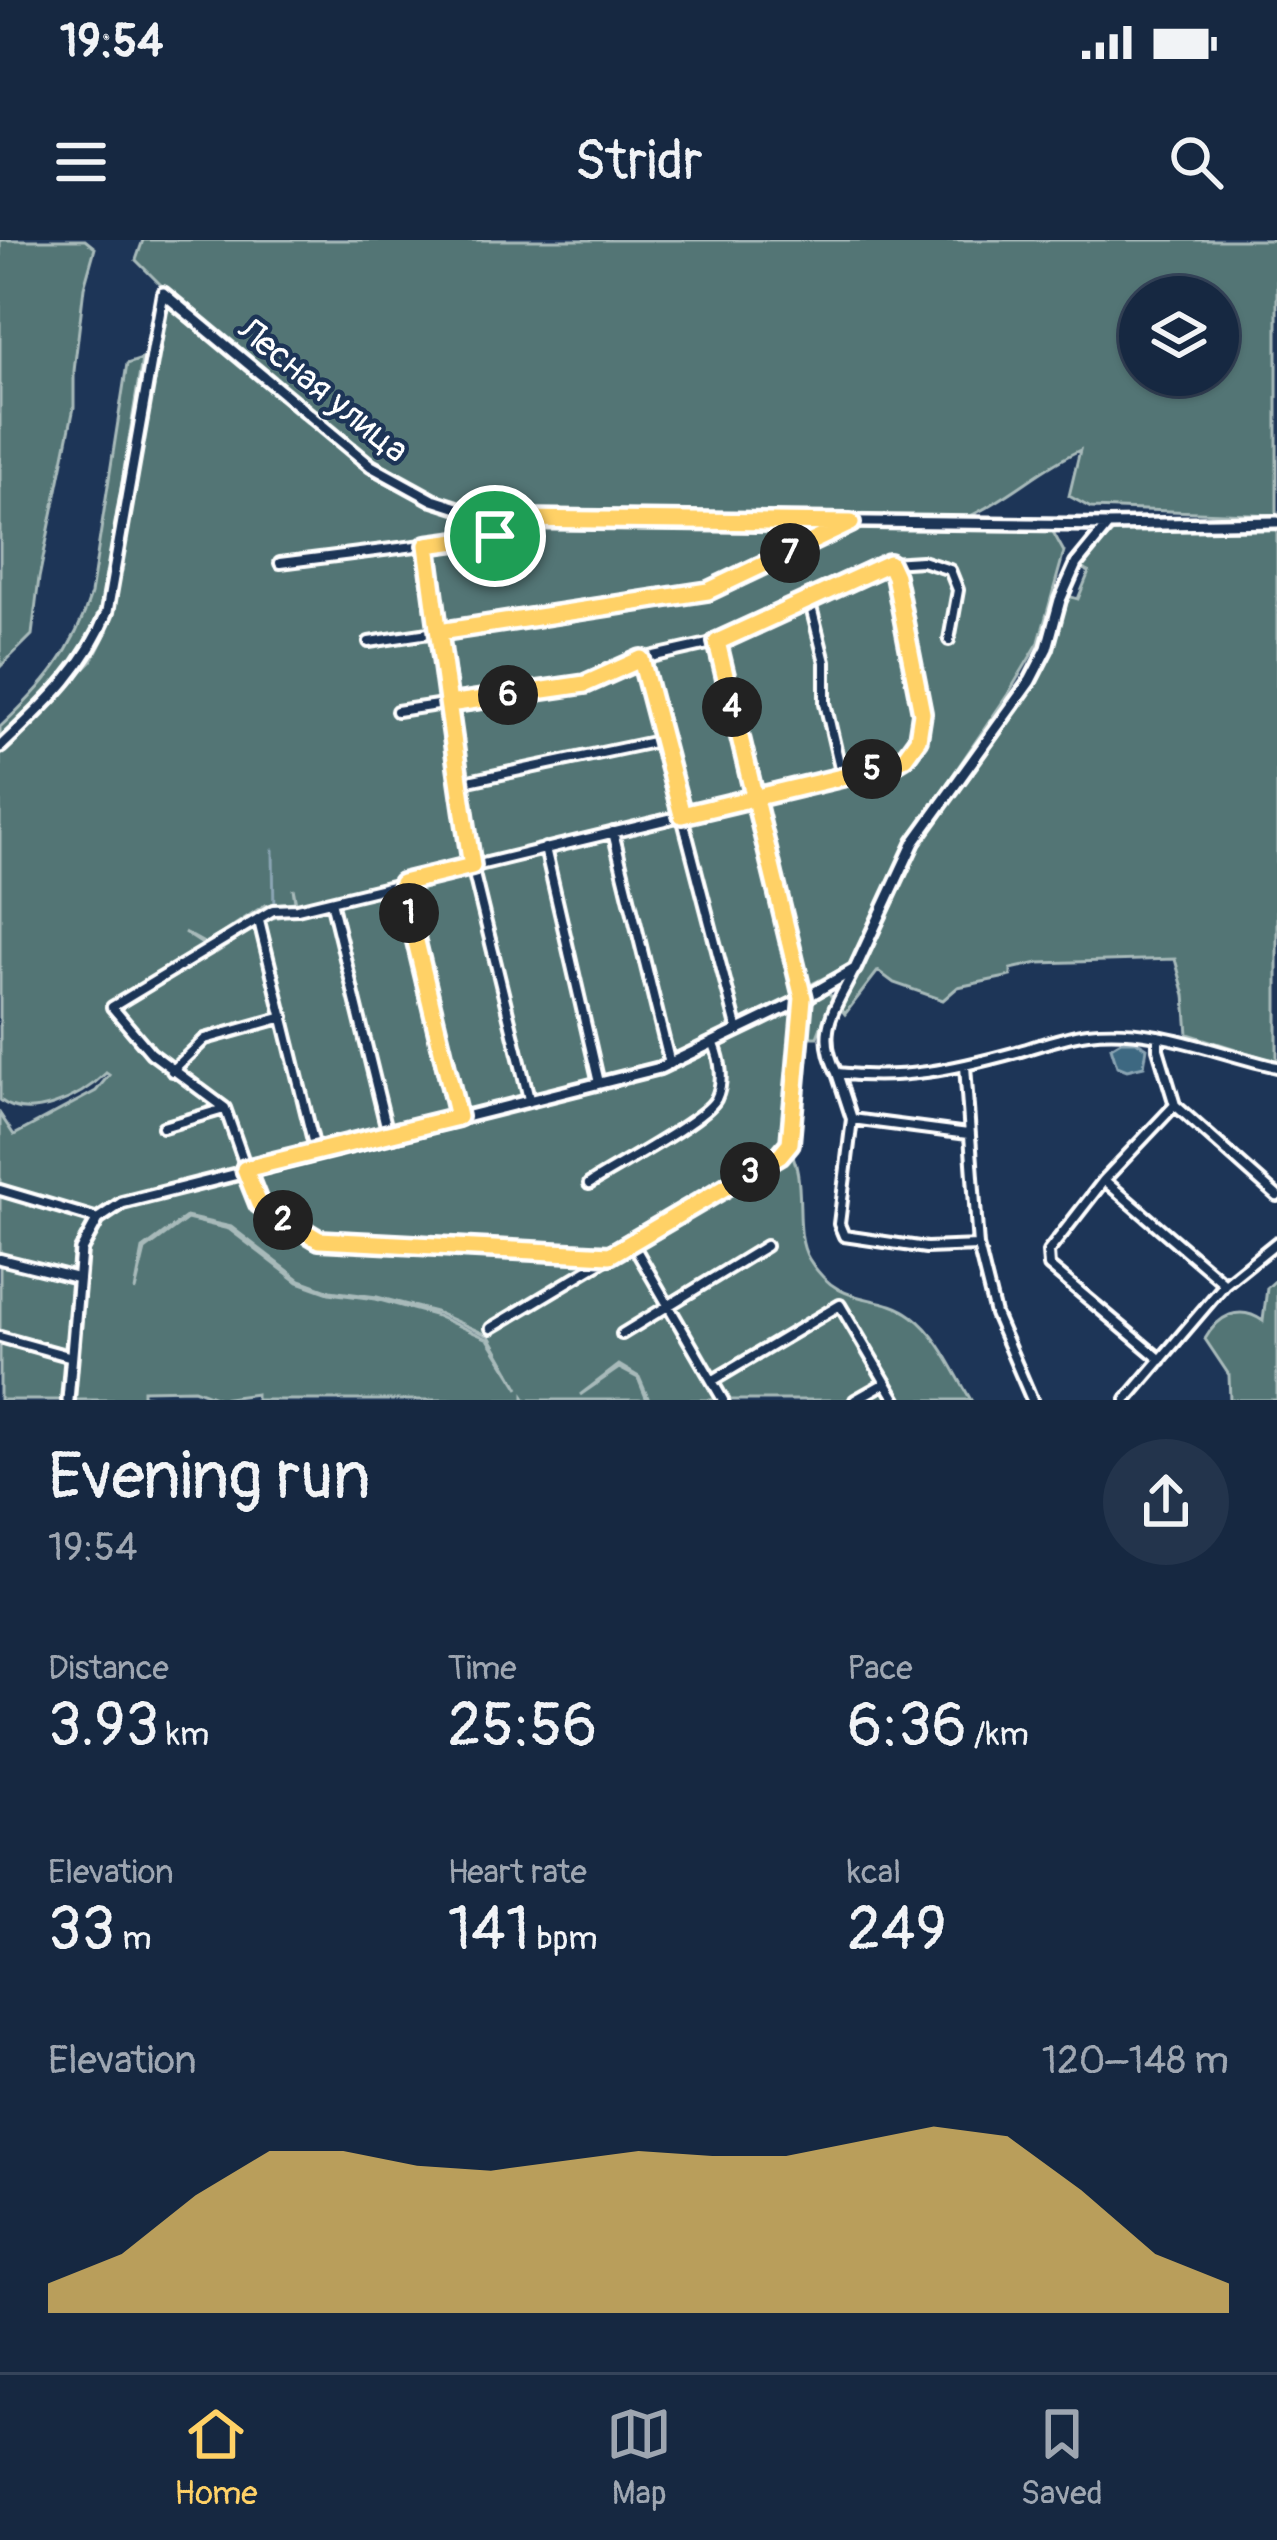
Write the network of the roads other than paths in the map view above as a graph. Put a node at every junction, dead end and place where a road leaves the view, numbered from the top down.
1 (513, 519) junction
2 (1277, 522) edge
3 (851, 523) junction
4 (1108, 525) junction
5 (427, 545) junction
6 (280, 563) dead end
7 (889, 563) junction
8 (809, 599) junction
9 (439, 632) junction
10 (949, 640) dead end
11 (369, 642) dead end
12 (717, 642) junction
13 (641, 659) junction
14 (449, 704) junction
15 (397, 711) dead end
16 (663, 740) junction
17 (0, 747) edge
18 (842, 776) junction
19 (459, 783) junction
20 (754, 798) junction
21 (682, 815) junction
22 (613, 832) junction
23 (545, 848) junction
24 (472, 866) junction
25 (402, 883) junction
26 (331, 901) junction
27 (259, 921) junction
28 (855, 969) junction
29 (803, 998) junction
30 (284, 1017) junction
31 (737, 1031) junction
32 (1158, 1036) junction
33 (714, 1044) junction
34 (670, 1064) junction
35 (965, 1066) junction
36 (1277, 1067) edge
37 (172, 1071) junction
38 (837, 1073) junction
39 (599, 1083) junction
40 (529, 1099) junction
41 (1175, 1105) junction
42 (225, 1108) junction
43 (458, 1117) junction
44 (852, 1120) junction
45 (163, 1127) dead end
46 (968, 1134) junction
47 (388, 1135) junction
48 (316, 1153) junction
49 (245, 1169) junction
50 (1104, 1180) junction
51 (589, 1184) dead end
52 (0, 1190) edge
53 (1277, 1196) edge
54 (98, 1219) junction
55 (631, 1241) junction
56 (1277, 1242) edge
57 (766, 1246) dead end
58 (978, 1246) junction
59 (610, 1255) junction
60 (0, 1259) edge
61 (76, 1278) junction
62 (1225, 1285) junction
63 (666, 1304) junction
64 (491, 1328) dead end
65 (622, 1334) dead end
66 (0, 1336) edge
67 (72, 1357) junction
68 (1161, 1360) junction
69 (712, 1381) junction
70 (886, 1382) junction
71 (68, 1400) edge
72 (723, 1400) edge
73 (855, 1400) edge
74 (896, 1400) edge
75 (1032, 1400) edge
76 (1126, 1400) edge

1 - 3 street, Лесная улица
1 - 5 street
1 - 17 street, Лесная улица
2 - 4 street, Лесная улица
3 - 4 street, Лесная улица
3 - 9 street
4 - 28 street
5 - 6 street
5 - 9 street
7 - 8 street
7 - 10 street
7 - 18 street
8 - 12 street
8 - 18 street
9 - 11 street
9 - 14 street
12 - 13 street
12 - 20 street
13 - 14 street
13 - 16 street
14 - 15 street
14 - 19 street
16 - 19 street
16 - 21 street
18 - 20 street
19 - 24 street
20 - 21 street
20 - 29 street
21 - 22 street
21 - 31 street
22 - 23 street
22 - 34 street
23 - 24 street
23 - 39 street
24 - 25 street
24 - 40 street
25 - 26 street
25 - 43 street
26 - 27 street
26 - 47 street
27 - 30 street
27 - 37 street
28 - 29 street
28 - 38 street
29 - 31 street
29 - 55 street
30 - 37 street
30 - 48 street
31 - 33 street
32 - 35 street
32 - 36 street
32 - 41 street
33 - 34 street
33 - 51 street
34 - 39 street
35 - 38 street
35 - 46 street
37 - 42 street
38 - 44 street
39 - 40 street
40 - 43 street
41 - 50 street
41 - 53 street
42 - 45 street
42 - 49 street
43 - 47 street
44 - 46 street
44 - 58 street
46 - 58 street
47 - 48 street
48 - 49 street
49 - 54 street
49 - 59 street
50 - 62 street
50 - 68 street
52 - 54 street
54 - 61 street
55 - 59 street
55 - 63 street
56 - 62 street
57 - 63 street
58 - 75 street
59 - 64 street
60 - 61 street
61 - 67 street
62 - 68 street
63 - 65 street
63 - 69 street
66 - 67 street
67 - 71 street
68 - 76 street
69 - 70 street
69 - 72 street
70 - 73 street
70 - 74 street

